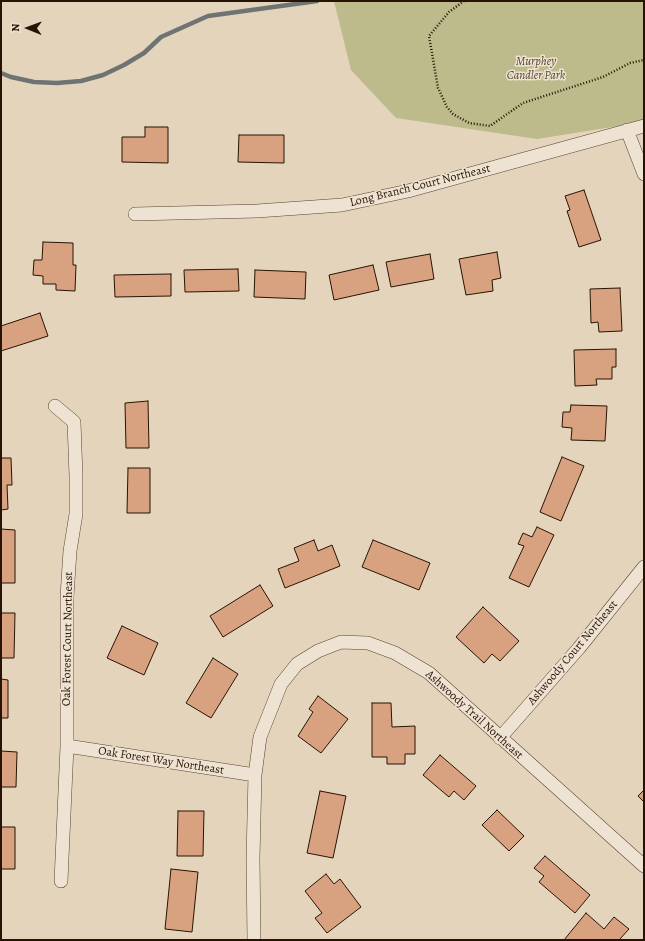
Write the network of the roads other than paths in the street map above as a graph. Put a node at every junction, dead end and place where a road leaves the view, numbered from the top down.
1 (644, 126) edge
2 (627, 130) junction
3 (644, 174) edge
4 (135, 214) dead end
5 (54, 406) dead end
6 (644, 567) edge
7 (500, 738) junction
8 (68, 746) junction
9 (255, 775) junction
10 (644, 866) edge
11 (62, 881) dead end
12 (254, 940) edge

1 - 2 street, Long Branch Court Northeast
2 - 3 street
2 - 4 street, Long Branch Court Northeast
5 - 8 street, Oak Forest Court Northeast
6 - 7 street, Ashwoody Court Northeast
7 - 9 street, Ashwoody Trail Northeast
7 - 10 street, Ashwoody Trail Northeast
8 - 9 street, Oak Forest Way Northeast
8 - 11 street, Oak Forest Court Northeast
9 - 12 street, Ashwoody Trail Northeast

